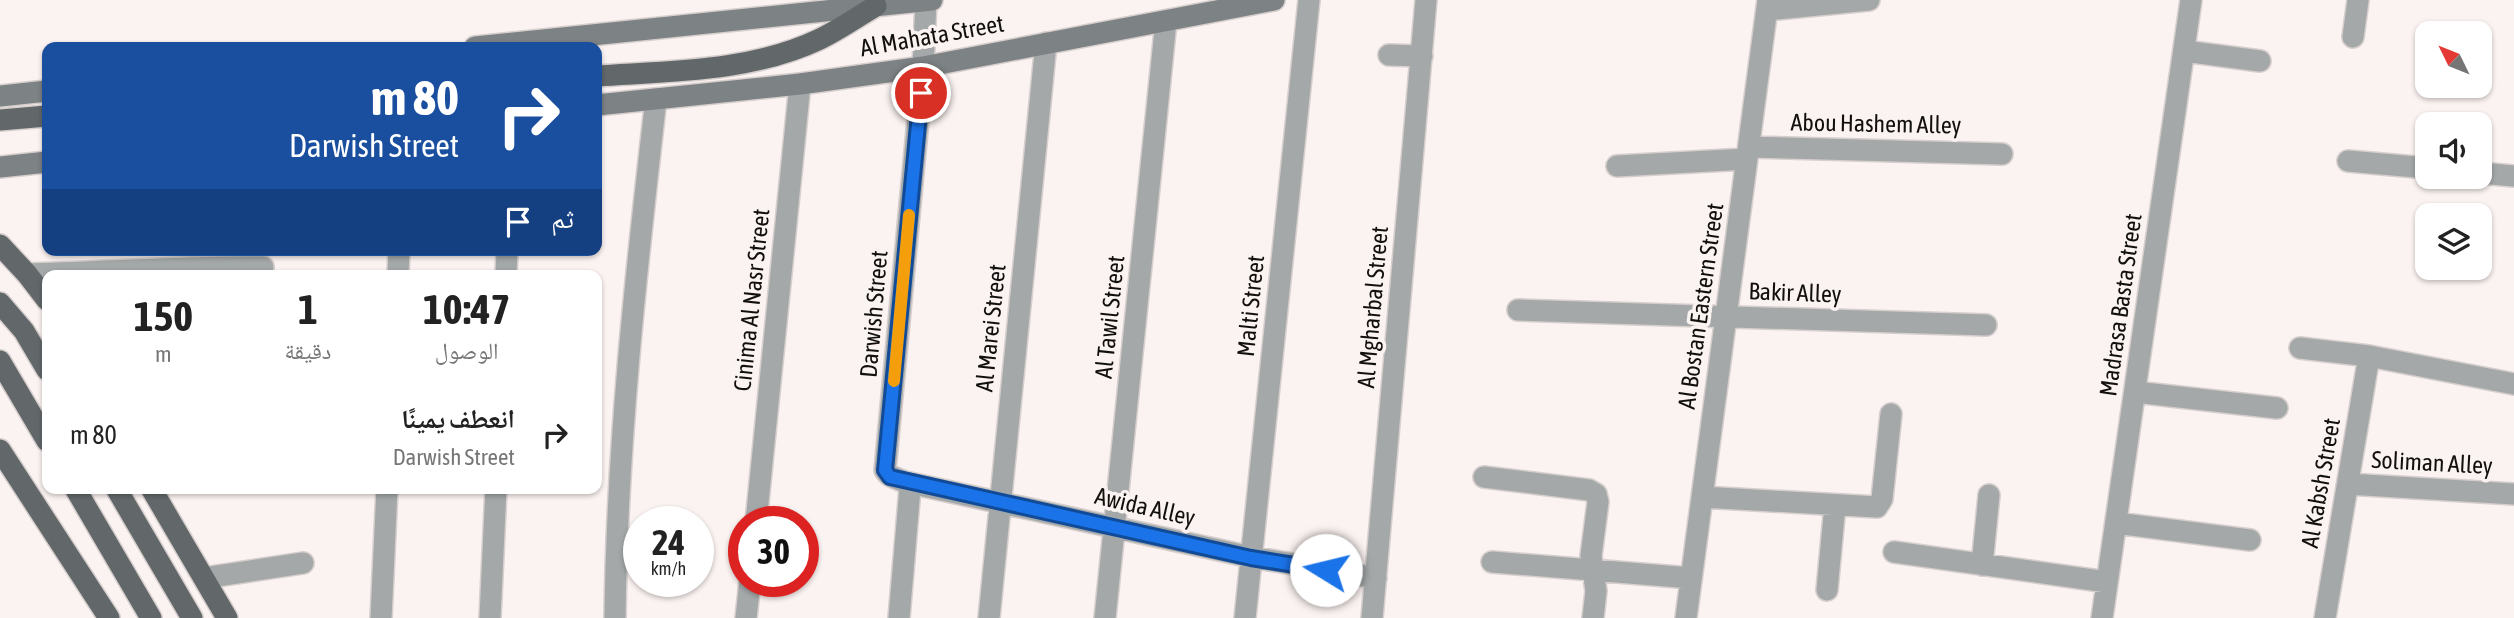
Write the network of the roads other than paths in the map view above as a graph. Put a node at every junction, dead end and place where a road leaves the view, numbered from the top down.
1 (932, 0) edge
2 (1273, 0) edge
3 (1308, 0) edge
4 (1426, 0) edge
5 (1869, 0) edge
6 (2191, 0) edge
7 (2358, 0) edge
8 (926, 1) edge
9 (1767, 5) edge
10 (876, 6) junction
11 (1166, 21) junction
12 (2353, 37) dead end
13 (524, 42) edge
14 (1046, 43) junction
15 (2184, 51) junction
16 (1389, 55) dead end
17 (1422, 56) junction
18 (2260, 61) dead end
19 (923, 67) junction
20 (602, 76) edge
21 (800, 84) junction
22 (42, 92) edge
23 (0, 96) edge
24 (656, 99) junction
25 (602, 104) edge
26 (37, 117) edge
27 (0, 120) edge
28 (1748, 153) junction
29 (2002, 154) dead end
30 (2348, 161) dead end
31 (42, 163) edge
32 (1617, 166) dead end
33 (0, 167) edge
34 (2415, 167) edge
35 (2492, 174) edge
36 (2514, 176) edge
37 (0, 245) edge
38 (263, 264) edge
39 (122, 270) edge
40 (27, 274) junction
41 (42, 274) edge
42 (42, 294) edge
43 (0, 303) edge
44 (1518, 310) dead end
45 (1726, 316) junction
46 (1986, 325) dead end
47 (2300, 348) dead end
48 (2369, 356) junction
49 (0, 361) edge
50 (42, 362) edge
51 (2514, 384) edge
52 (2135, 393) junction
53 (2277, 408) dead end
54 (1891, 414) dead end
55 (42, 432) edge
56 (0, 450) edge
57 (1484, 477) dead end
58 (905, 482) junction
59 (2348, 484) junction
60 (79, 494) edge
61 (120, 494) edge
62 (155, 494) edge
63 (387, 494) edge
64 (496, 494) edge
65 (2514, 494) edge
66 (1989, 495) dead end
67 (1702, 497) junction
68 (1000, 502) junction
69 (1835, 505) junction
70 (758, 506) edge
71 (2116, 523) junction
72 (1115, 527) junction
73 (2250, 540) dead end
74 (1894, 552) dead end
75 (1251, 558) junction
76 (1492, 562) dead end
77 (303, 563) dead end
78 (1982, 565) junction
79 (1594, 570) junction
80 (204, 578) junction
81 (1376, 578) junction
82 (1691, 578) junction
83 (2107, 582) junction
84 (1827, 590) dead end
85 (748, 597) edge
86 (109, 618) edge
87 (151, 618) edge
88 (192, 618) edge
89 (228, 618) edge
90 (381, 618) edge
91 (491, 618) edge
92 (615, 618) edge
93 (746, 618) edge
94 (899, 618) edge
95 (989, 618) edge
96 (1105, 618) edge
97 (1245, 618) edge
98 (1372, 618) edge
99 (1593, 618) edge
100 (1686, 618) edge
101 (2102, 618) edge
102 (2325, 618) edge

1 - 8 street, Al Mahata Street
2 - 11 street, Al Mahata Street
3 - 75 street, Malti Street
4 - 17 street, Al Mgharbal Street
5 - 9 street
6 - 15 street, Madrasa Basta Street
7 - 12 street
8 - 10 street, Al Mahata Street
8 - 19 street, Darwish Street
9 - 28 street, Al Bostan Eastern Street
10 - 13 street, Al Mahata Street
10 - 20 main road
11 - 14 street, Al Mahata Street
11 - 72 street, Al Tawil Street
14 - 19 street, Al Mahata Street
14 - 68 street, Al Marei Street
15 - 18 street
15 - 52 street, Madrasa Basta Street
16 - 17 street
17 - 81 street, Al Mgharbal Street
19 - 21 street, Al Mahata Street
19 - 58 street, Darwish Street
21 - 24 street, Al Mahata Street
21 - 70 street, Cinima Al Nasr Street
22 - 23 street
24 - 25 street, Al Mahata Street
24 - 92 street
26 - 27 main road
28 - 29 street, Abou Hashem Alley
28 - 32 street, Abou Hashem Alley
28 - 45 street, Al Bostan Eastern Street
30 - 34 street
31 - 33 street
35 - 36 street
37 - 40 main road
38 - 39 street
40 - 41 street
40 - 42 main road
43 - 50 main road
44 - 45 street, Bakir Alley
45 - 46 street, Bakir Alley
45 - 67 street, Al Bostan Eastern Street
47 - 48 street
48 - 51 street
48 - 59 street, Al Kabsh Street
49 - 55 main road
52 - 53 street
52 - 71 street, Madrasa Basta Street
54 - 69 street
56 - 86 main road
57 - 79 street
58 - 68 street, Awida Alley
58 - 94 street
59 - 65 street, Soliman Alley
59 - 102 street, Al Kabsh Street
60 - 87 main road
61 - 88 main road
62 - 80 main road
63 - 90 street
64 - 91 street
66 - 78 street
67 - 69 street
67 - 82 street, Al Bostan Eastern Street
68 - 72 street, Awida Alley
68 - 95 street, Al Marei Street
69 - 84 street
71 - 73 street
71 - 83 street, Madrasa Basta Street
72 - 75 street, Awida Alley
72 - 96 street, Al Tawil Street
74 - 78 street
75 - 81 street, Awida Alley
75 - 97 street, Malti Street
76 - 79 street
77 - 80 street
78 - 83 street
79 - 82 street
79 - 99 street
80 - 89 main road
81 - 98 street, Al Mgharbal Street
82 - 100 street, Al Bostan Eastern Street
83 - 101 street, Madrasa Basta Street
85 - 93 street

